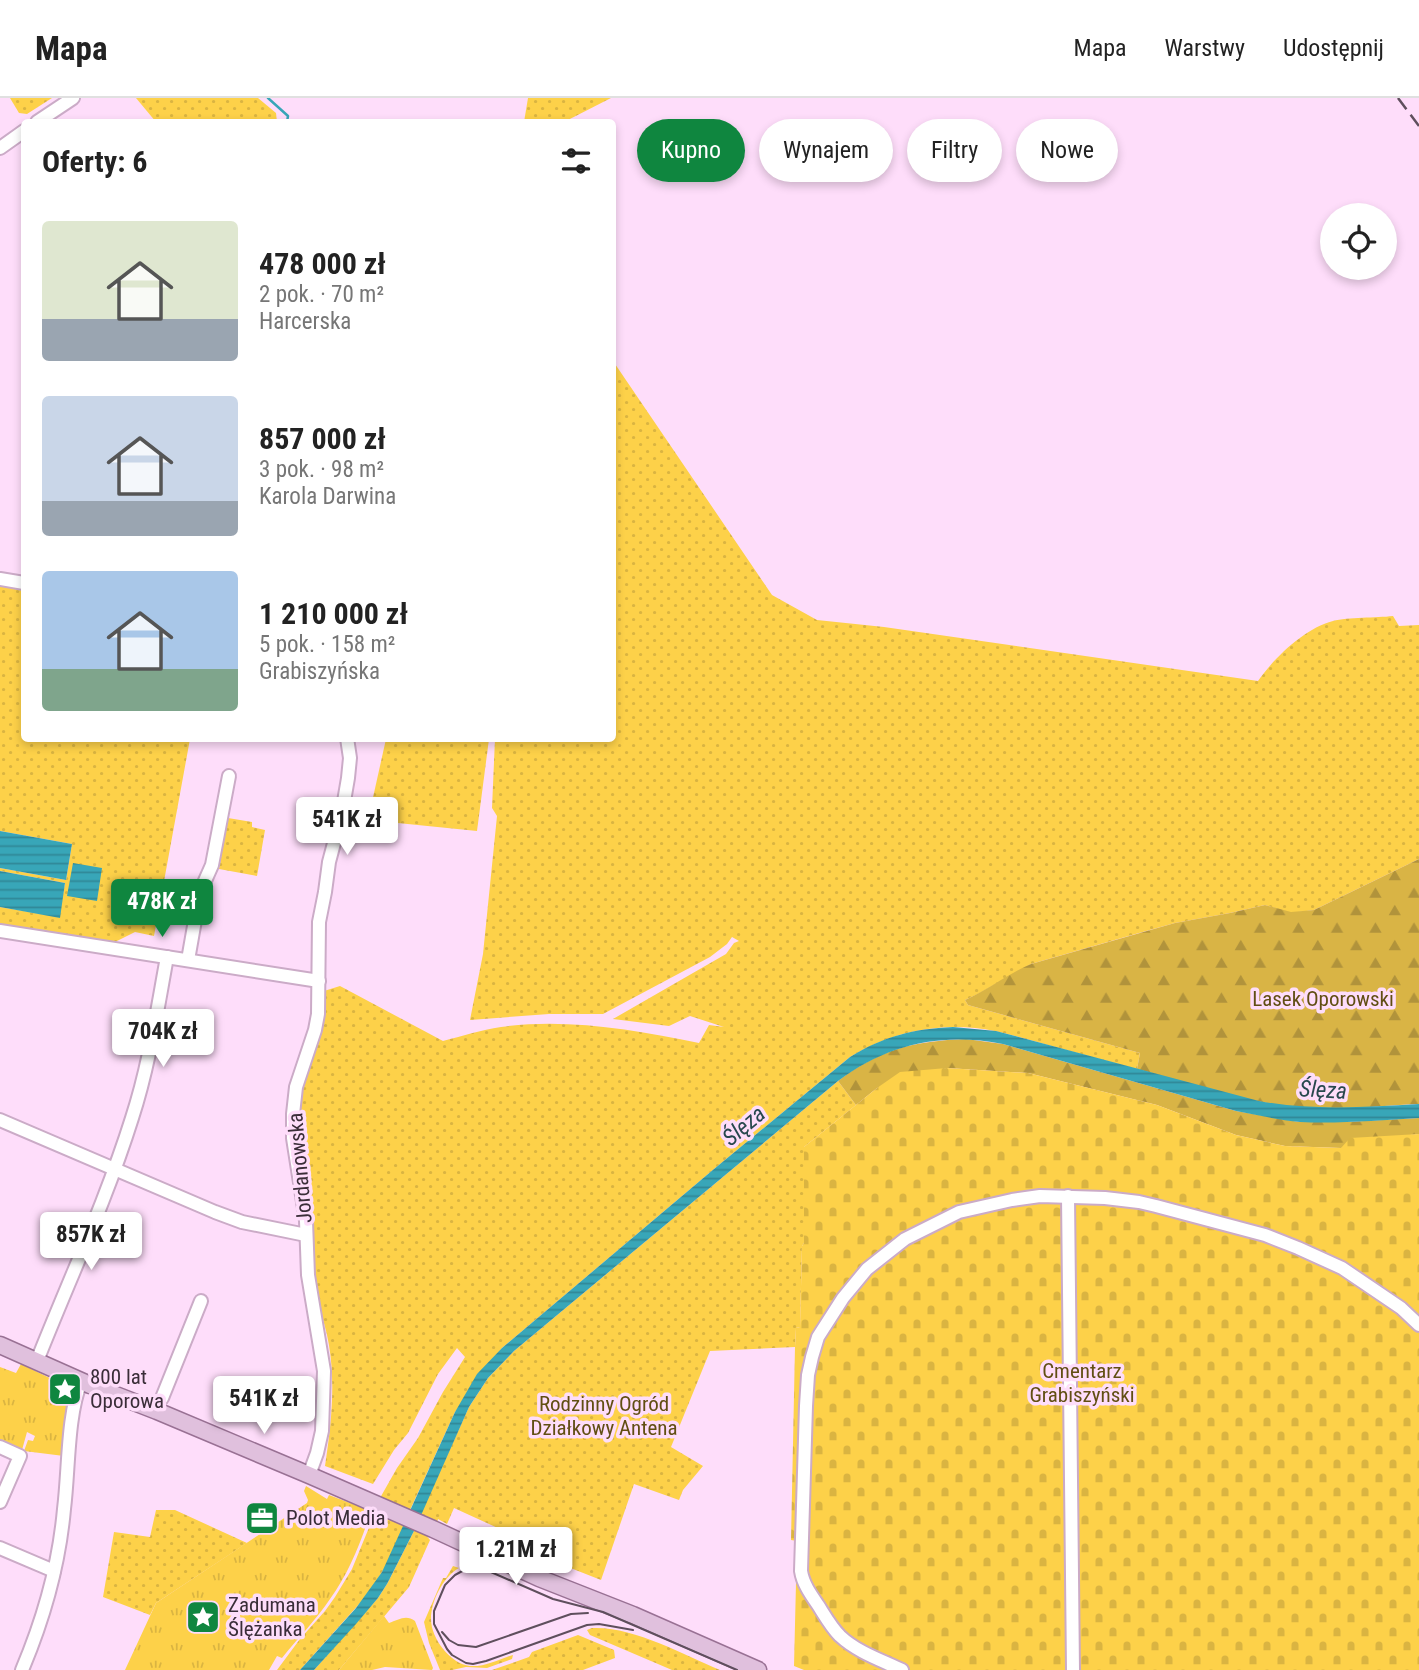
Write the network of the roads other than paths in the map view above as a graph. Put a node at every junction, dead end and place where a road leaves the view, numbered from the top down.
1 (73, 98) edge
2 (42, 119) edge
3 (21, 133) edge
4 (0, 148) edge
5 (0, 579) edge
6 (21, 582) edge
7 (348, 742) edge
8 (229, 776) dead end
9 (0, 931) edge
10 (167, 957) junction
11 (188, 960) junction
12 (319, 981) junction
13 (0, 1120) edge
14 (115, 1170) junction
15 (1068, 1196) junction
16 (306, 1235) junction
17 (201, 1301) dead end
18 (1419, 1325) edge
19 (0, 1345) edge
20 (37, 1361) junction
21 (81, 1381) junction
22 (162, 1398) dead end
23 (0, 1447) edge
24 (309, 1475) junction
25 (0, 1503) edge
26 (0, 1548) edge
27 (54, 1571) junction
28 (22, 1670) edge
29 (758, 1670) edge
30 (902, 1670) edge
31 (1073, 1670) edge

1 - 2 street
3 - 4 street
5 - 6 street
7 - 12 street, Jordanowska
8 - 11 street
9 - 10 street
10 - 11 street
10 - 14 street
11 - 12 street
12 - 16 street, Jordanowska
13 - 14 street
14 - 16 street
14 - 20 street
15 - 18 street
15 - 30 street
15 - 31 street
16 - 24 street, Jordanowska
17 - 22 street
19 - 20 main road
20 - 21 main road
21 - 24 main road
21 - 27 street
23 - 25 street
24 - 29 main road
26 - 27 street
27 - 28 street

